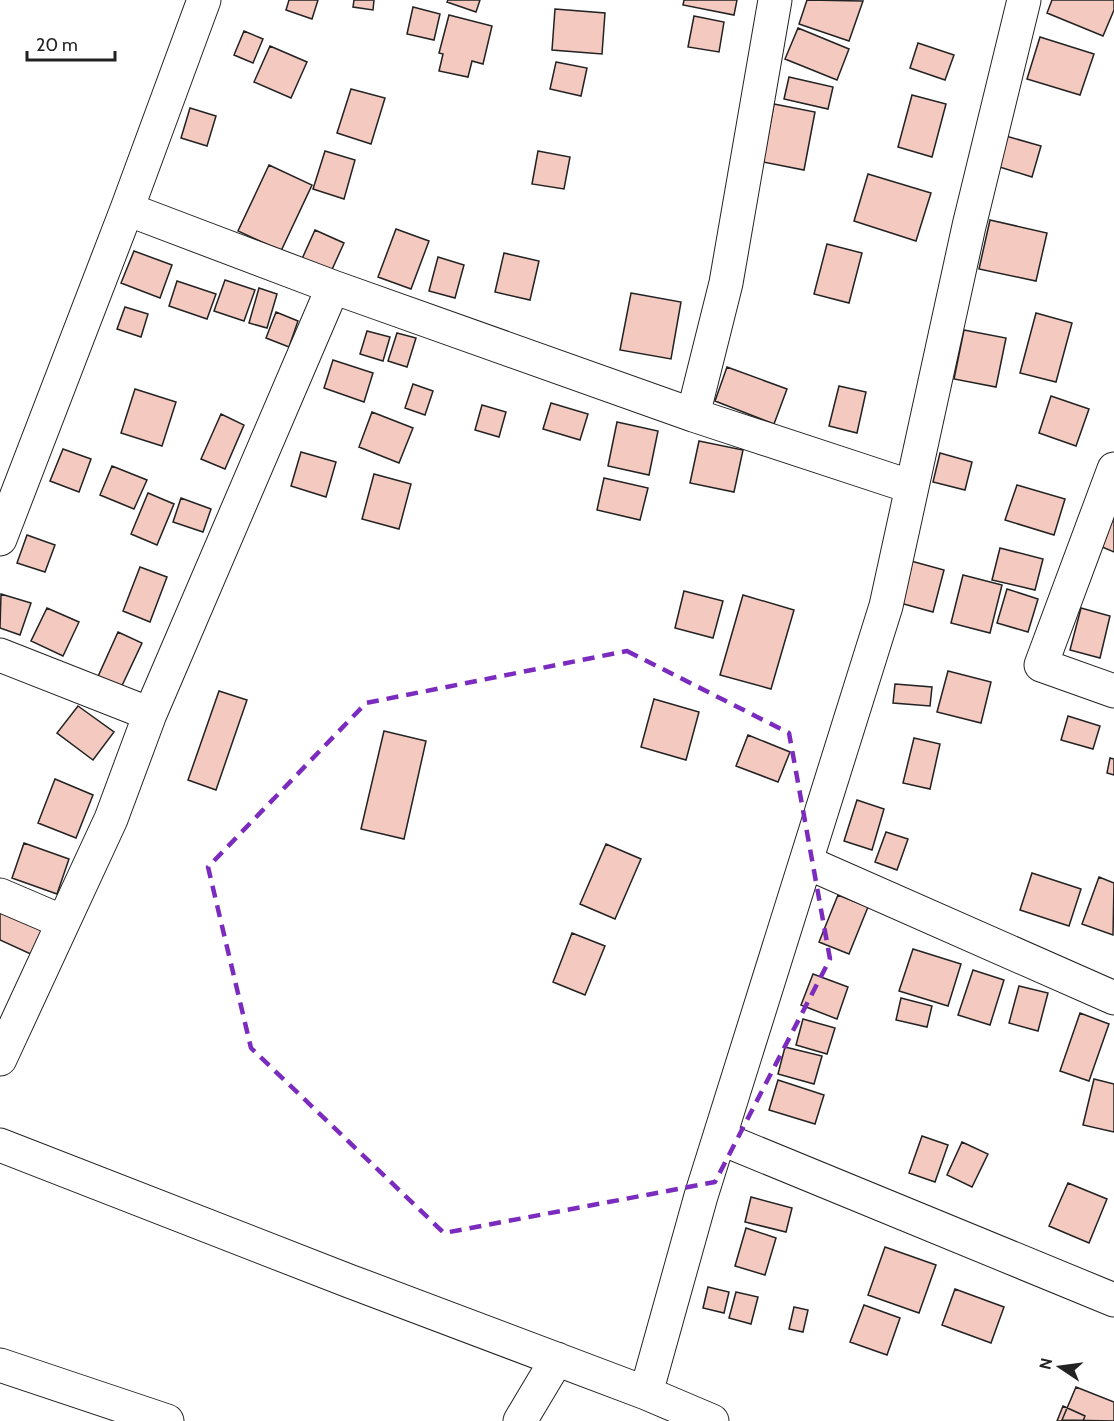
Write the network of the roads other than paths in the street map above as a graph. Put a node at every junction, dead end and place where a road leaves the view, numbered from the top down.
1 (204, 0) edge
2 (776, 0) edge
3 (1024, 0) edge
4 (127, 209) junction
5 (333, 287) junction
6 (693, 415) junction
7 (1114, 470) edge
8 (912, 487) junction
9 (0, 539) edge
10 (0, 655) edge
11 (1114, 691) edge
12 (150, 714) junction
13 (806, 862) junction
14 (0, 896) edge
15 (63, 922) junction
16 (1114, 998) edge
17 (0, 1059) edge
18 (720, 1138) junction
19 (0, 1145) edge
20 (1114, 1300) edge
21 (557, 1359) junction
22 (0, 1365) edge
23 (646, 1393) junction
24 (167, 1421) edge
25 (520, 1421) edge
26 (712, 1421) edge

1 - 4 street
2 - 6 street
3 - 8 street
4 - 5 street
4 - 9 street
5 - 6 street
5 - 12 street
6 - 8 street
7 - 11 street
8 - 13 street
10 - 12 street
12 - 15 street
13 - 16 street
13 - 18 street
14 - 15 street
15 - 17 street
18 - 20 street
18 - 23 street
19 - 21 street
21 - 23 street
21 - 25 street
22 - 24 street
23 - 26 street

